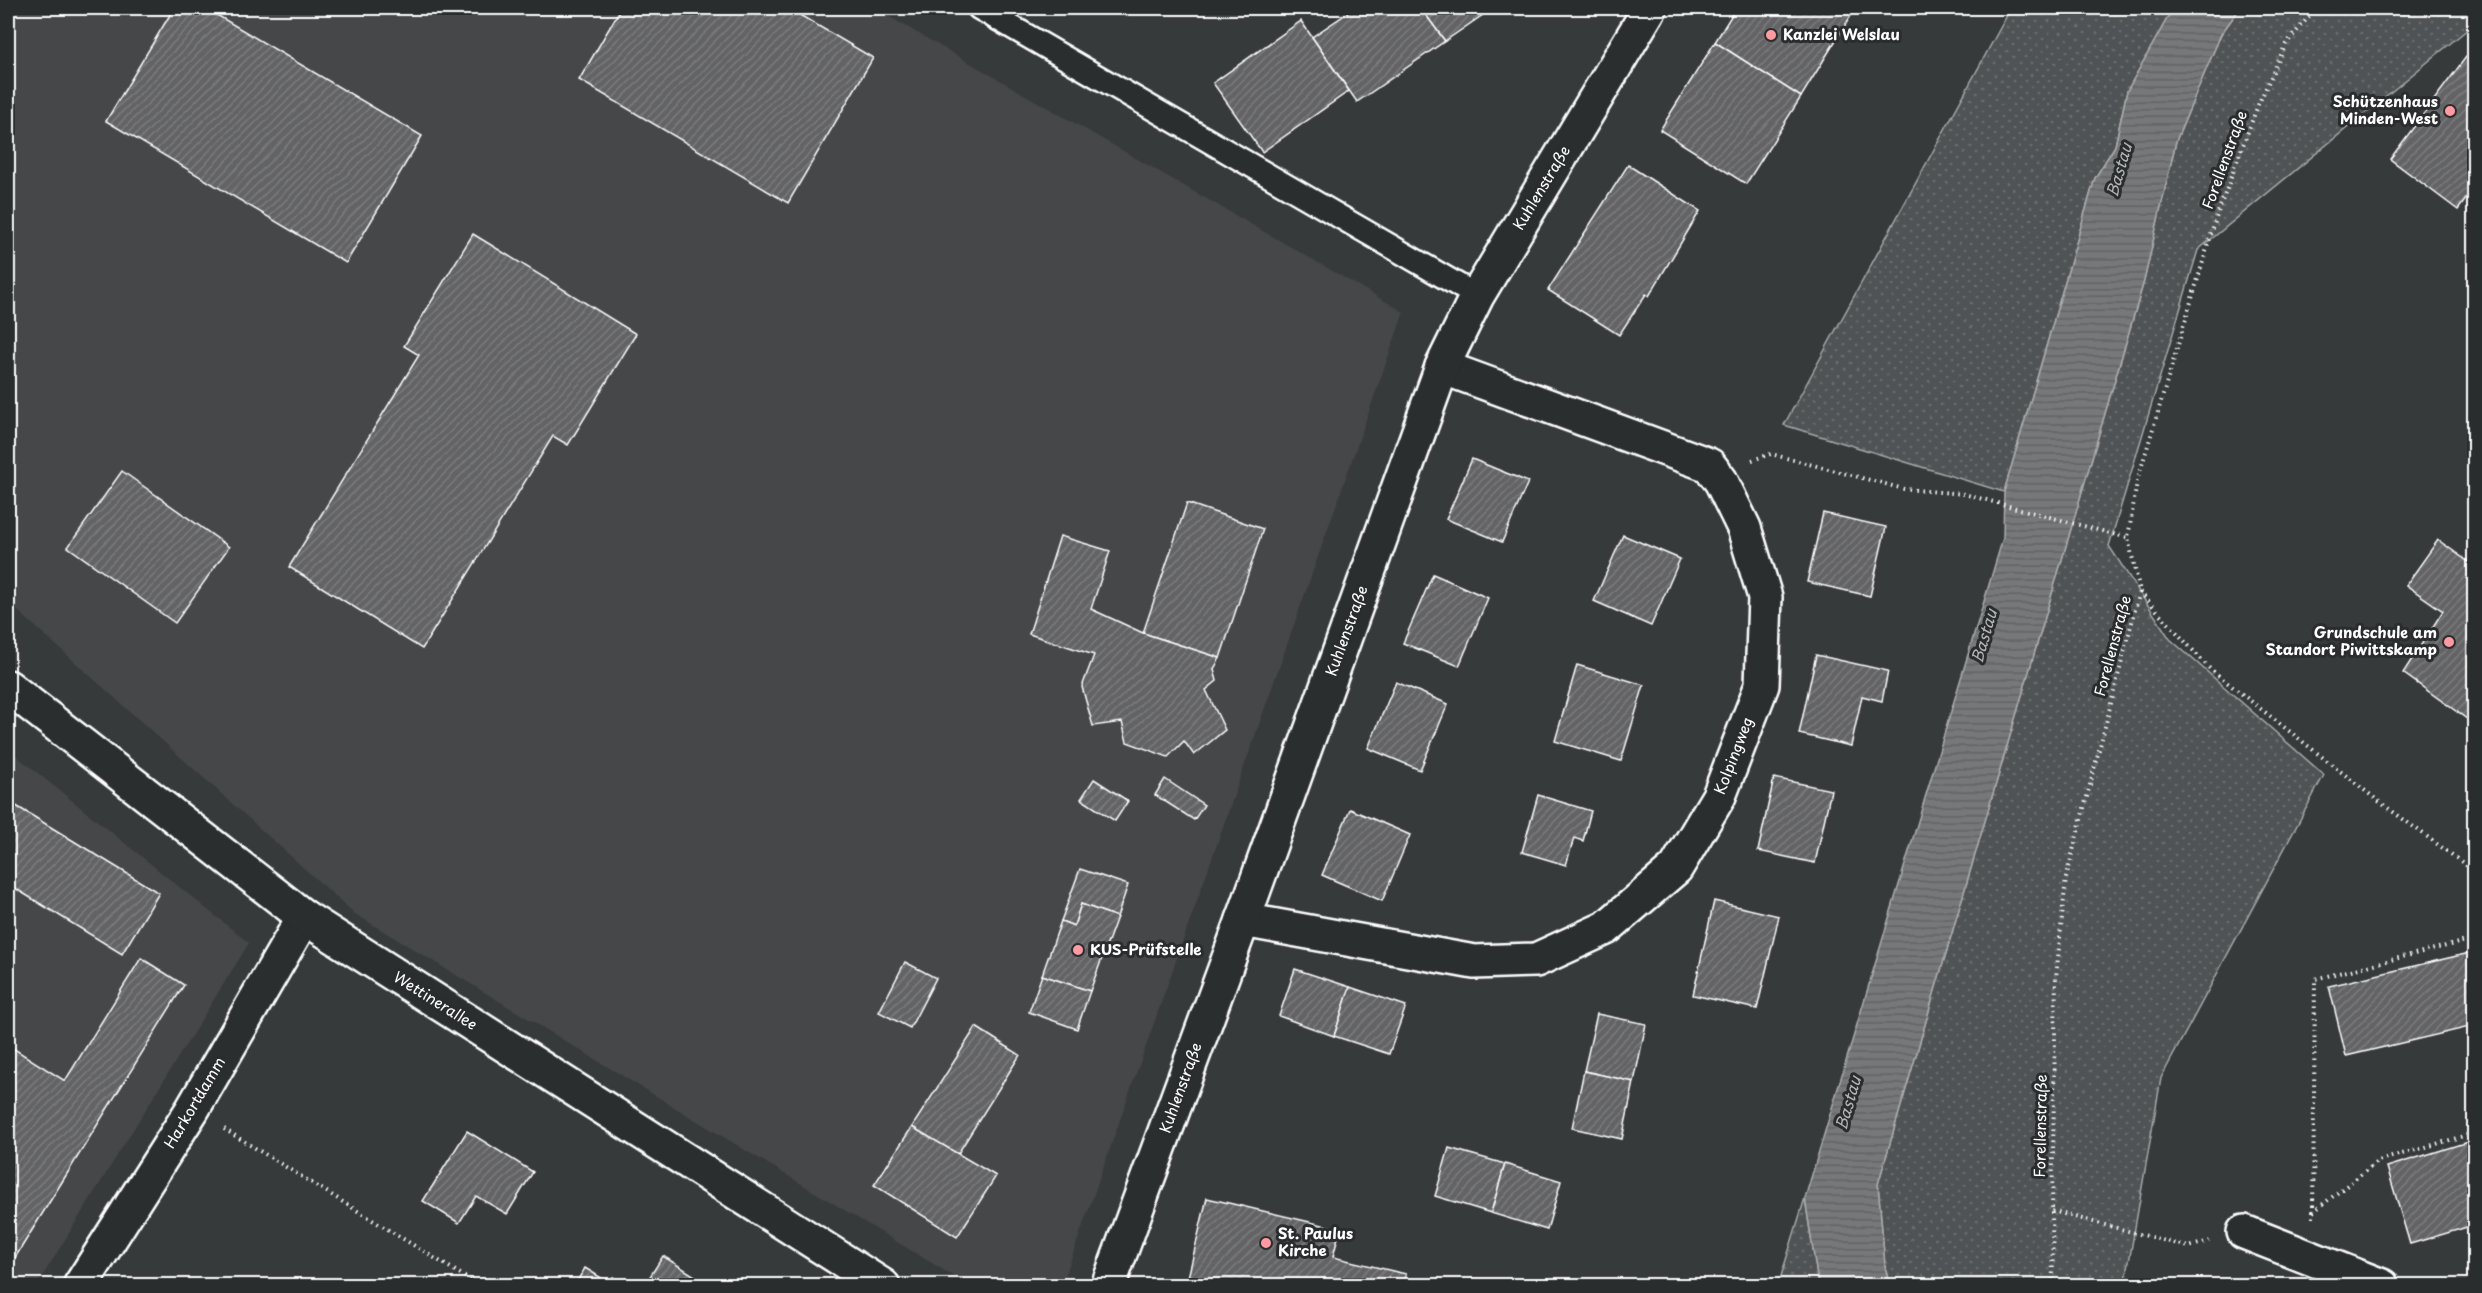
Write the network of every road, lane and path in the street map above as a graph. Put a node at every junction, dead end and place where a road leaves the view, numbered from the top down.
1 (979, 8) edge
2 (1650, 8) edge
3 (2316, 8) edge
4 (1477, 296) junction
5 (1442, 367) junction
6 (1721, 481) junction
7 (2128, 538) junction
8 (2140, 591) junction
9 (8, 687) edge
10 (2475, 871) edge
11 (304, 917) junction
12 (1243, 920) junction
13 (2475, 939) edge
14 (192, 1110) junction
15 (2475, 1133) edge
16 (2052, 1211) junction
17 (2313, 1212) junction
18 (2244, 1232) joint
19 (2312, 1258) junction
20 (80, 1286) edge
21 (480, 1286) edge
22 (883, 1286) edge
23 (1108, 1286) edge
24 (2054, 1286) edge
25 (2382, 1286) edge

1 - 4 lane
2 - 4 street, Kuhlenstraße
3 - 7 path, Forellenstraße
4 - 5 street, Kuhlenstraße
5 - 6 street, Kolpingweg
5 - 12 street, Kuhlenstraße
6 - 7 path
6 - 12 street, Kolpingweg
7 - 8 path, Forellenstraße
8 - 10 path
8 - 16 path, Forellenstraße
9 - 11 street, Wettinerallee
11 - 14 street, Harkortdamm
11 - 22 street, Wettinerallee
12 - 23 street, Kuhlenstraße
13 - 17 path
14 - 20 street, Harkortdamm
14 - 21 path
15 - 17 path
16 - 18 path
16 - 24 path, Forellenstraße
17 - 19 path
18 - 19 street
19 - 25 street

